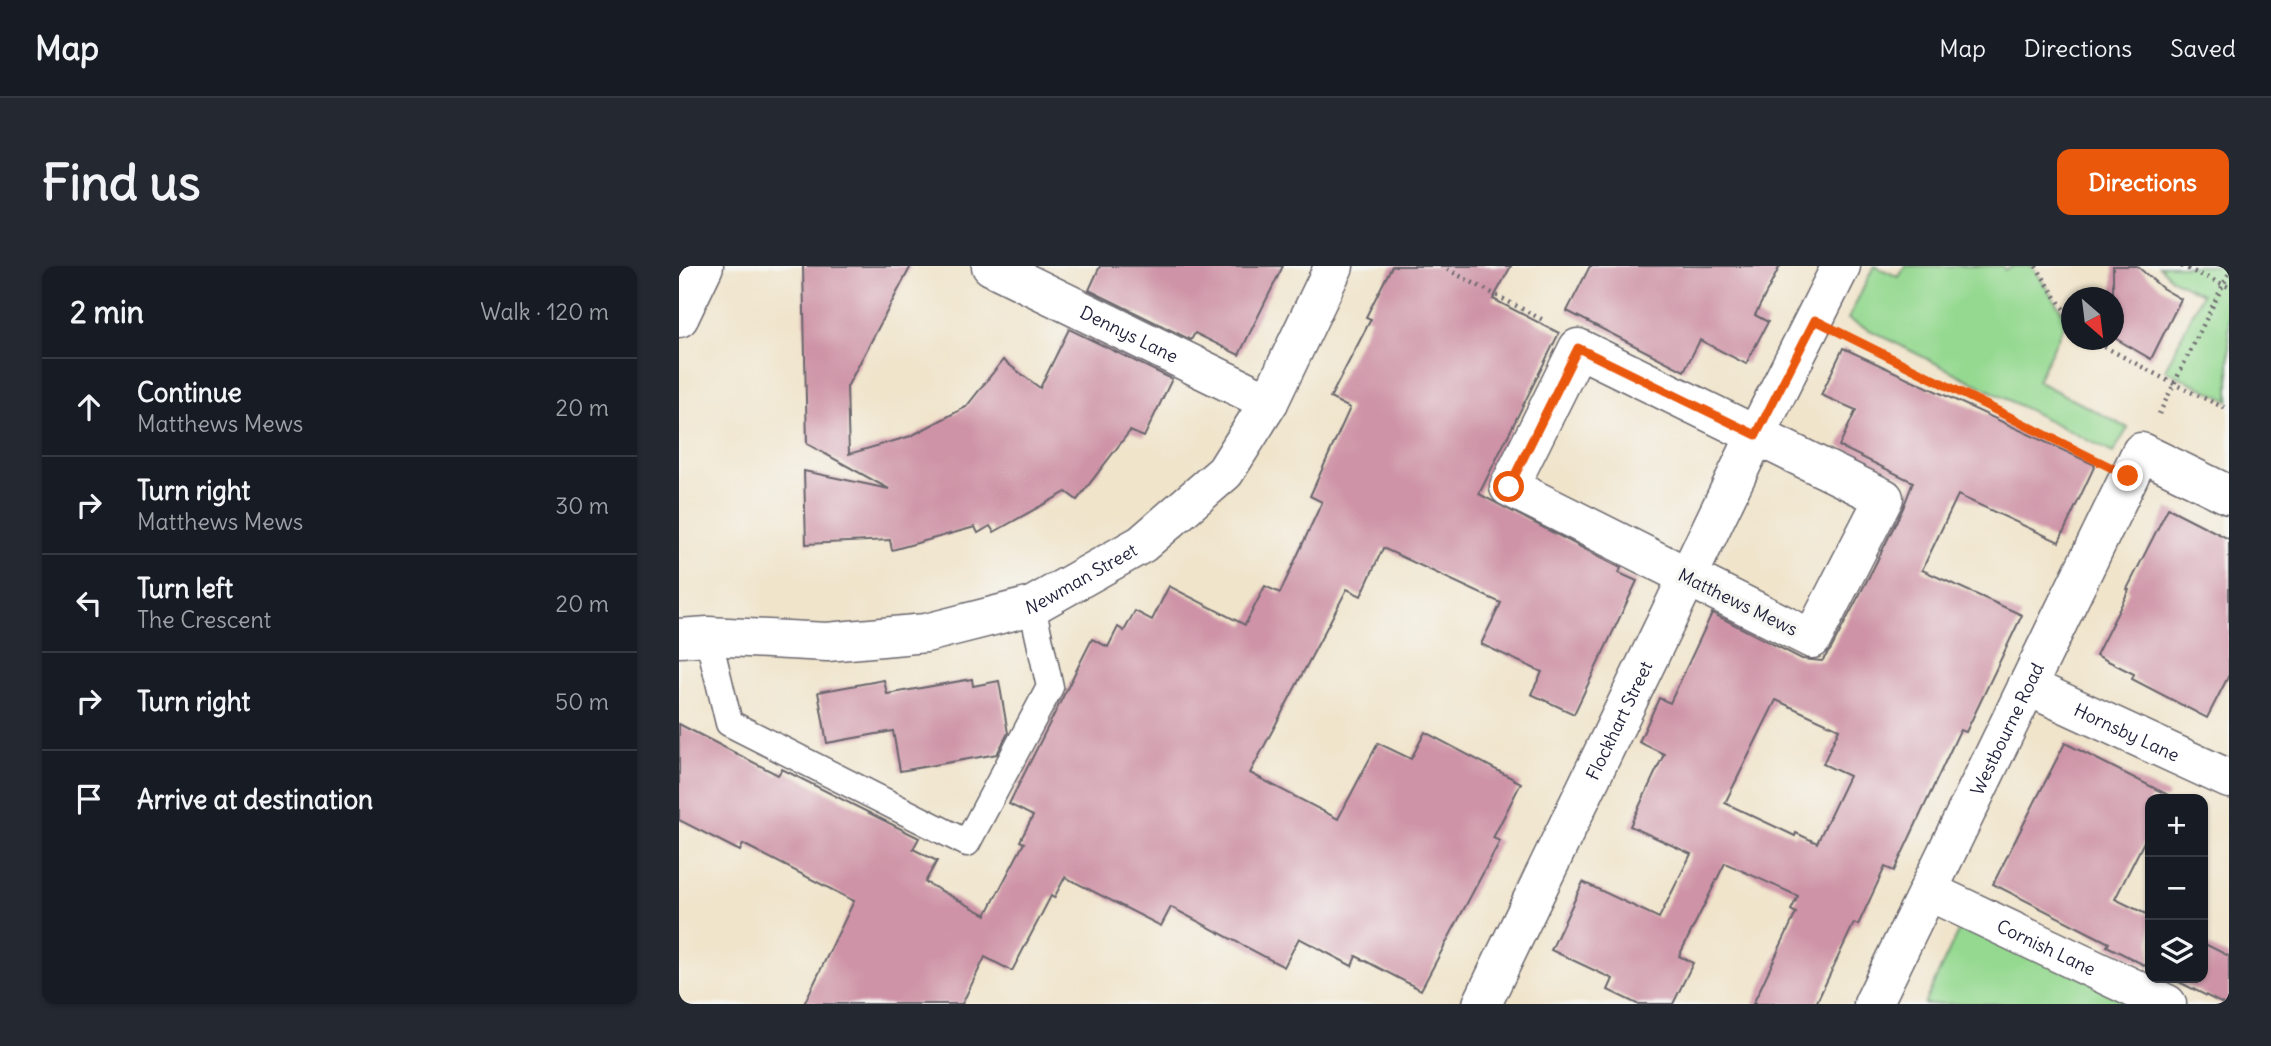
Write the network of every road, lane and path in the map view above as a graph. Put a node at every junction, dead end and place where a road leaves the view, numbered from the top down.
1 (704, 266) edge
2 (991, 266) edge
3 (1334, 266) edge
4 (1441, 266) edge
5 (1841, 266) edge
6 (2036, 266) edge
7 (2181, 266) edge
8 (2229, 273) edge
9 (2226, 286) edge
10 (2061, 307) edge
11 (679, 317) edge
12 (1815, 320) junction
13 (1578, 348) junction
14 (2111, 350) edge
15 (2174, 384) junction
16 (1269, 402) junction
17 (2229, 410) edge
18 (1756, 435) junction
19 (2134, 464) junction
20 (2229, 495) edge
21 (1689, 578) junction
22 (1032, 606) junction
23 (694, 637) edge
24 (2027, 686) junction
25 (2229, 779) edge
26 (1928, 891) junction
27 (1482, 1004) edge
28 (1873, 1004) edge
29 (2167, 1004) edge

1 - 11 street
2 - 16 street, Dennys Lane
3 - 16 street, Newman Street
4 - 13 path
5 - 12 street, Flockhart Street
6 - 10 path
7 - 9 path
8 - 9 path
9 - 15 path
12 - 18 street, Flockhart Street
12 - 19 path
13 - 18 street, Matthews Mews
13 - 21 street, Matthews Mews
14 - 15 path
15 - 17 path
15 - 19 path
16 - 22 street, Newman Street
18 - 21 street, Flockhart Street
18 - 21 street, Matthews Mews
19 - 20 street
19 - 24 street, Westbourne Road
21 - 27 street, Flockhart Street
22 - 23 street, Newman Street
22 - 23 lane
24 - 25 street, Hornsby Lane
24 - 26 street, Westbourne Road
26 - 28 street, Westbourne Road
26 - 29 street, Cornish Lane

